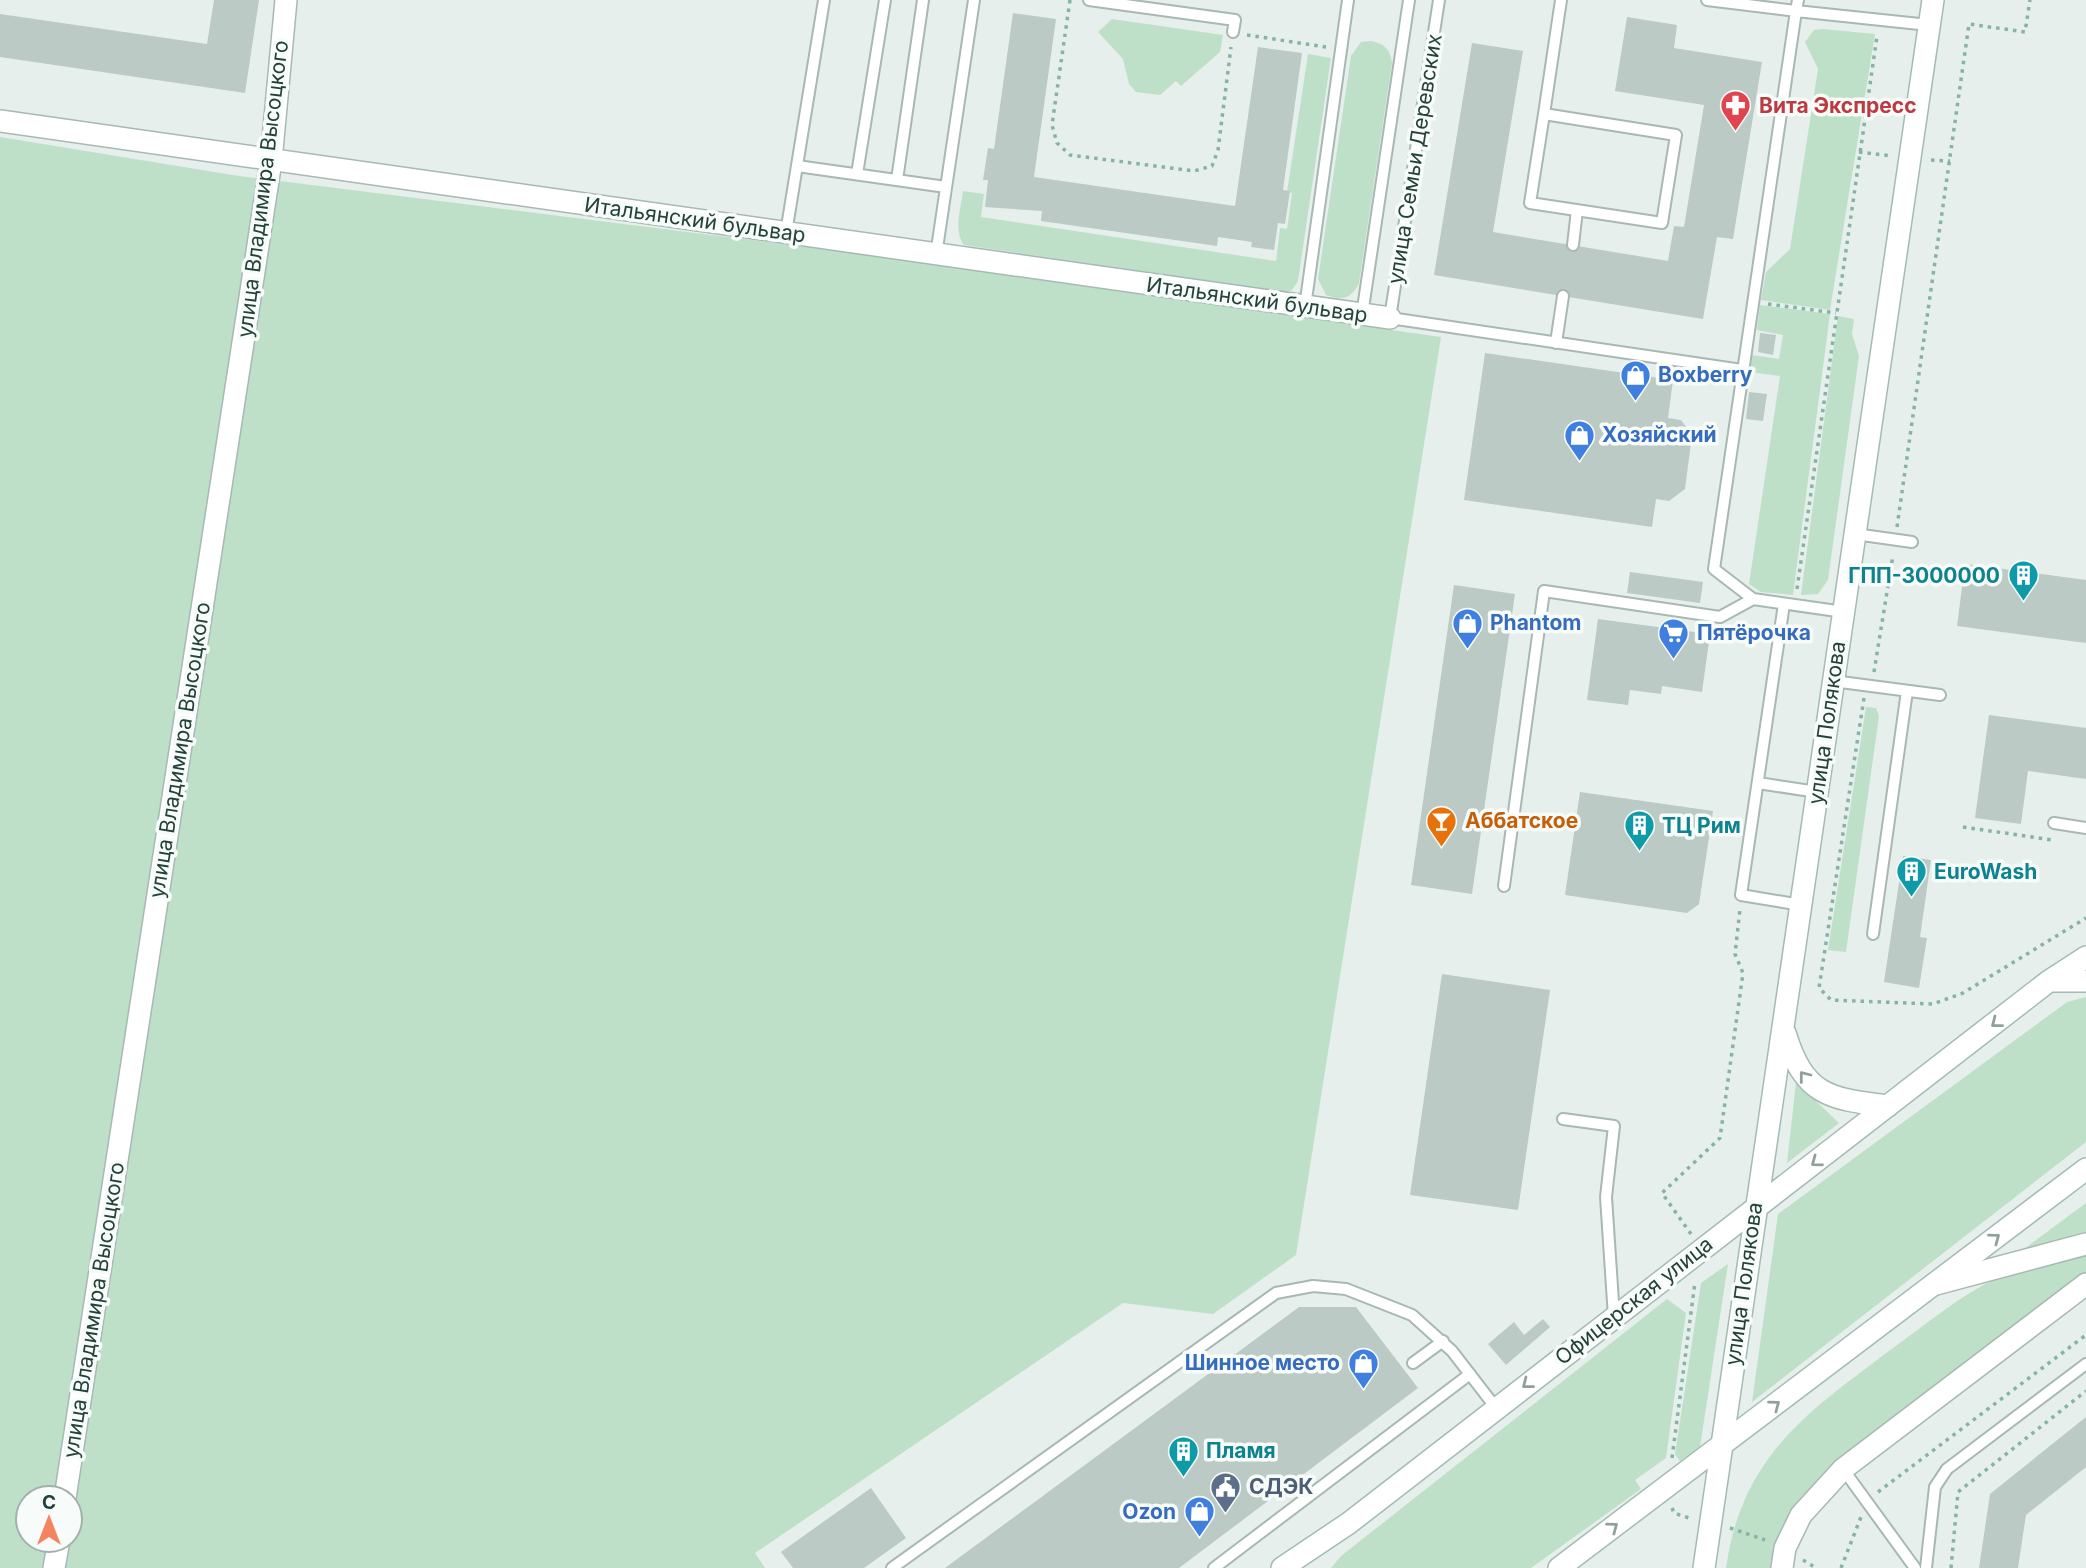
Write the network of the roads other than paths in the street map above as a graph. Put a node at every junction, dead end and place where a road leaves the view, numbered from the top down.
1 (286, 0) edge
2 (824, 0) edge
3 (885, 0) edge
4 (923, 0) edge
5 (974, 0) edge
6 (1089, 0) edge
7 (1348, 0) edge
8 (1409, 0) edge
9 (1439, 0) edge
10 (1561, 0) edge
11 (1707, 0) edge
12 (1933, 0) edge
13 (1797, 5) edge
14 (1929, 25) junction
15 (1233, 32) road end
16 (1544, 114) junction
17 (0, 121) edge
18 (271, 161) junction
19 (797, 166) junction
20 (857, 174) junction
21 (897, 180) junction
22 (946, 187) junction
23 (1577, 210) junction
24 (786, 233) junction
25 (1573, 245) dead end
26 (936, 256) junction
27 (1563, 296) dead end
28 (1305, 307) junction
29 (1362, 315) junction
30 (1391, 318) junction
31 (1556, 343) junction
32 (1742, 370) junction
33 (1855, 534) junction
34 (1912, 542) dead end
35 (1753, 599) junction
36 (1789, 604) junction
37 (1844, 612) junction
38 (1833, 681) junction
39 (1907, 691) junction
40 (1940, 695) dead end
41 (1758, 783) junction
42 (1817, 792) junction
43 (2054, 823) dead end
44 (2086, 828) edge
45 (1504, 886) dead end
46 (1801, 905) junction
47 (1873, 934) dead end
48 (2086, 957) edge
49 (2049, 981) junction
50 (2086, 981) edge
51 (1783, 1028) junction
52 (1888, 1106) junction
53 (1563, 1119) dead end
54 (2086, 1169) edge
55 (1755, 1207) junction
56 (2086, 1244) edge
57 (1934, 1284) junction
58 (2086, 1284) edge
59 (1614, 1317) junction
60 (1443, 1341) junction
61 (1413, 1363) dead end
62 (2086, 1364) edge
63 (1470, 1374) junction
64 (1496, 1408) junction
65 (1721, 1446) junction
66 (1843, 1469) junction
67 (67, 1484) edge
68 (1349, 1523) junction
69 (1784, 1558) edge
70 (892, 1568) edge
71 (1214, 1568) edge
72 (1282, 1568) edge
73 (1310, 1568) edge
74 (1559, 1568) edge
75 (1703, 1568) edge
76 (1915, 1568) edge
77 (1926, 1568) edge

1 - 18 main road, улица Владимира Высоцкого
2 - 19 lane
3 - 20 lane
4 - 21 lane
5 - 22 lane
6 - 15 lane
7 - 28 lane
8 - 29 lane
9 - 30 lane, улица Семьи Деревских
10 - 16 lane
11 - 13 lane
12 - 14 main road, улица Полякова
13 - 14 lane
13 - 32 lane
14 - 33 main road, улица Полякова
16 - 23 lane
16 - 23 lane
17 - 18 main road, Итальянский бульвар
18 - 24 main road, Итальянский бульвар
18 - 67 main road, улица Владимира Высоцкого
19 - 20 lane
19 - 24 lane
20 - 21 lane
21 - 22 lane
22 - 26 lane
23 - 25 lane
24 - 26 main road, Итальянский бульвар
26 - 28 main road, Итальянский бульвар
27 - 31 lane
28 - 29 main road, Итальянский бульвар
29 - 30 main road, Итальянский бульвар
30 - 31 lane
31 - 32 lane
32 - 35 lane
33 - 34 lane
33 - 37 main road, улица Полякова
35 - 36 lane
35 - 45 lane
36 - 37 lane
36 - 41 lane
37 - 38 main road, улица Полякова
38 - 39 lane
38 - 42 main road, улица Полякова
39 - 40 lane
39 - 47 lane
41 - 42 lane
41 - 46 lane
42 - 46 main road, улица Полякова
43 - 44 lane
46 - 51 main road, улица Полякова
48 - 49 main road, Офицерская улица
49 - 50 main road
49 -> 52 main road, Офицерская улица
52 -> 51 main road
51 - 55 main road, улица Полякова
52 -> 55 main road, Офицерская улица
53 - 59 lane
57 -> 54 main road
55 - 59 main road, Офицерская улица
55 - 65 main road, улица Полякова
56 - 57 main road
65 -> 57 main road
58 - 66 main road
59 -> 64 main road, Офицерская улица
60 - 61 lane
60 - 63 lane
60 - 70 lane
62 - 77 lane
63 - 64 lane
63 - 71 lane
64 - 68 main road, Офицерская улица
74 -> 65 main road
65 - 75 main road, улица Полякова
66 - 69 main road
66 - 76 lane
68 - 72 main road, Офицерская улица
68 - 73 main road

